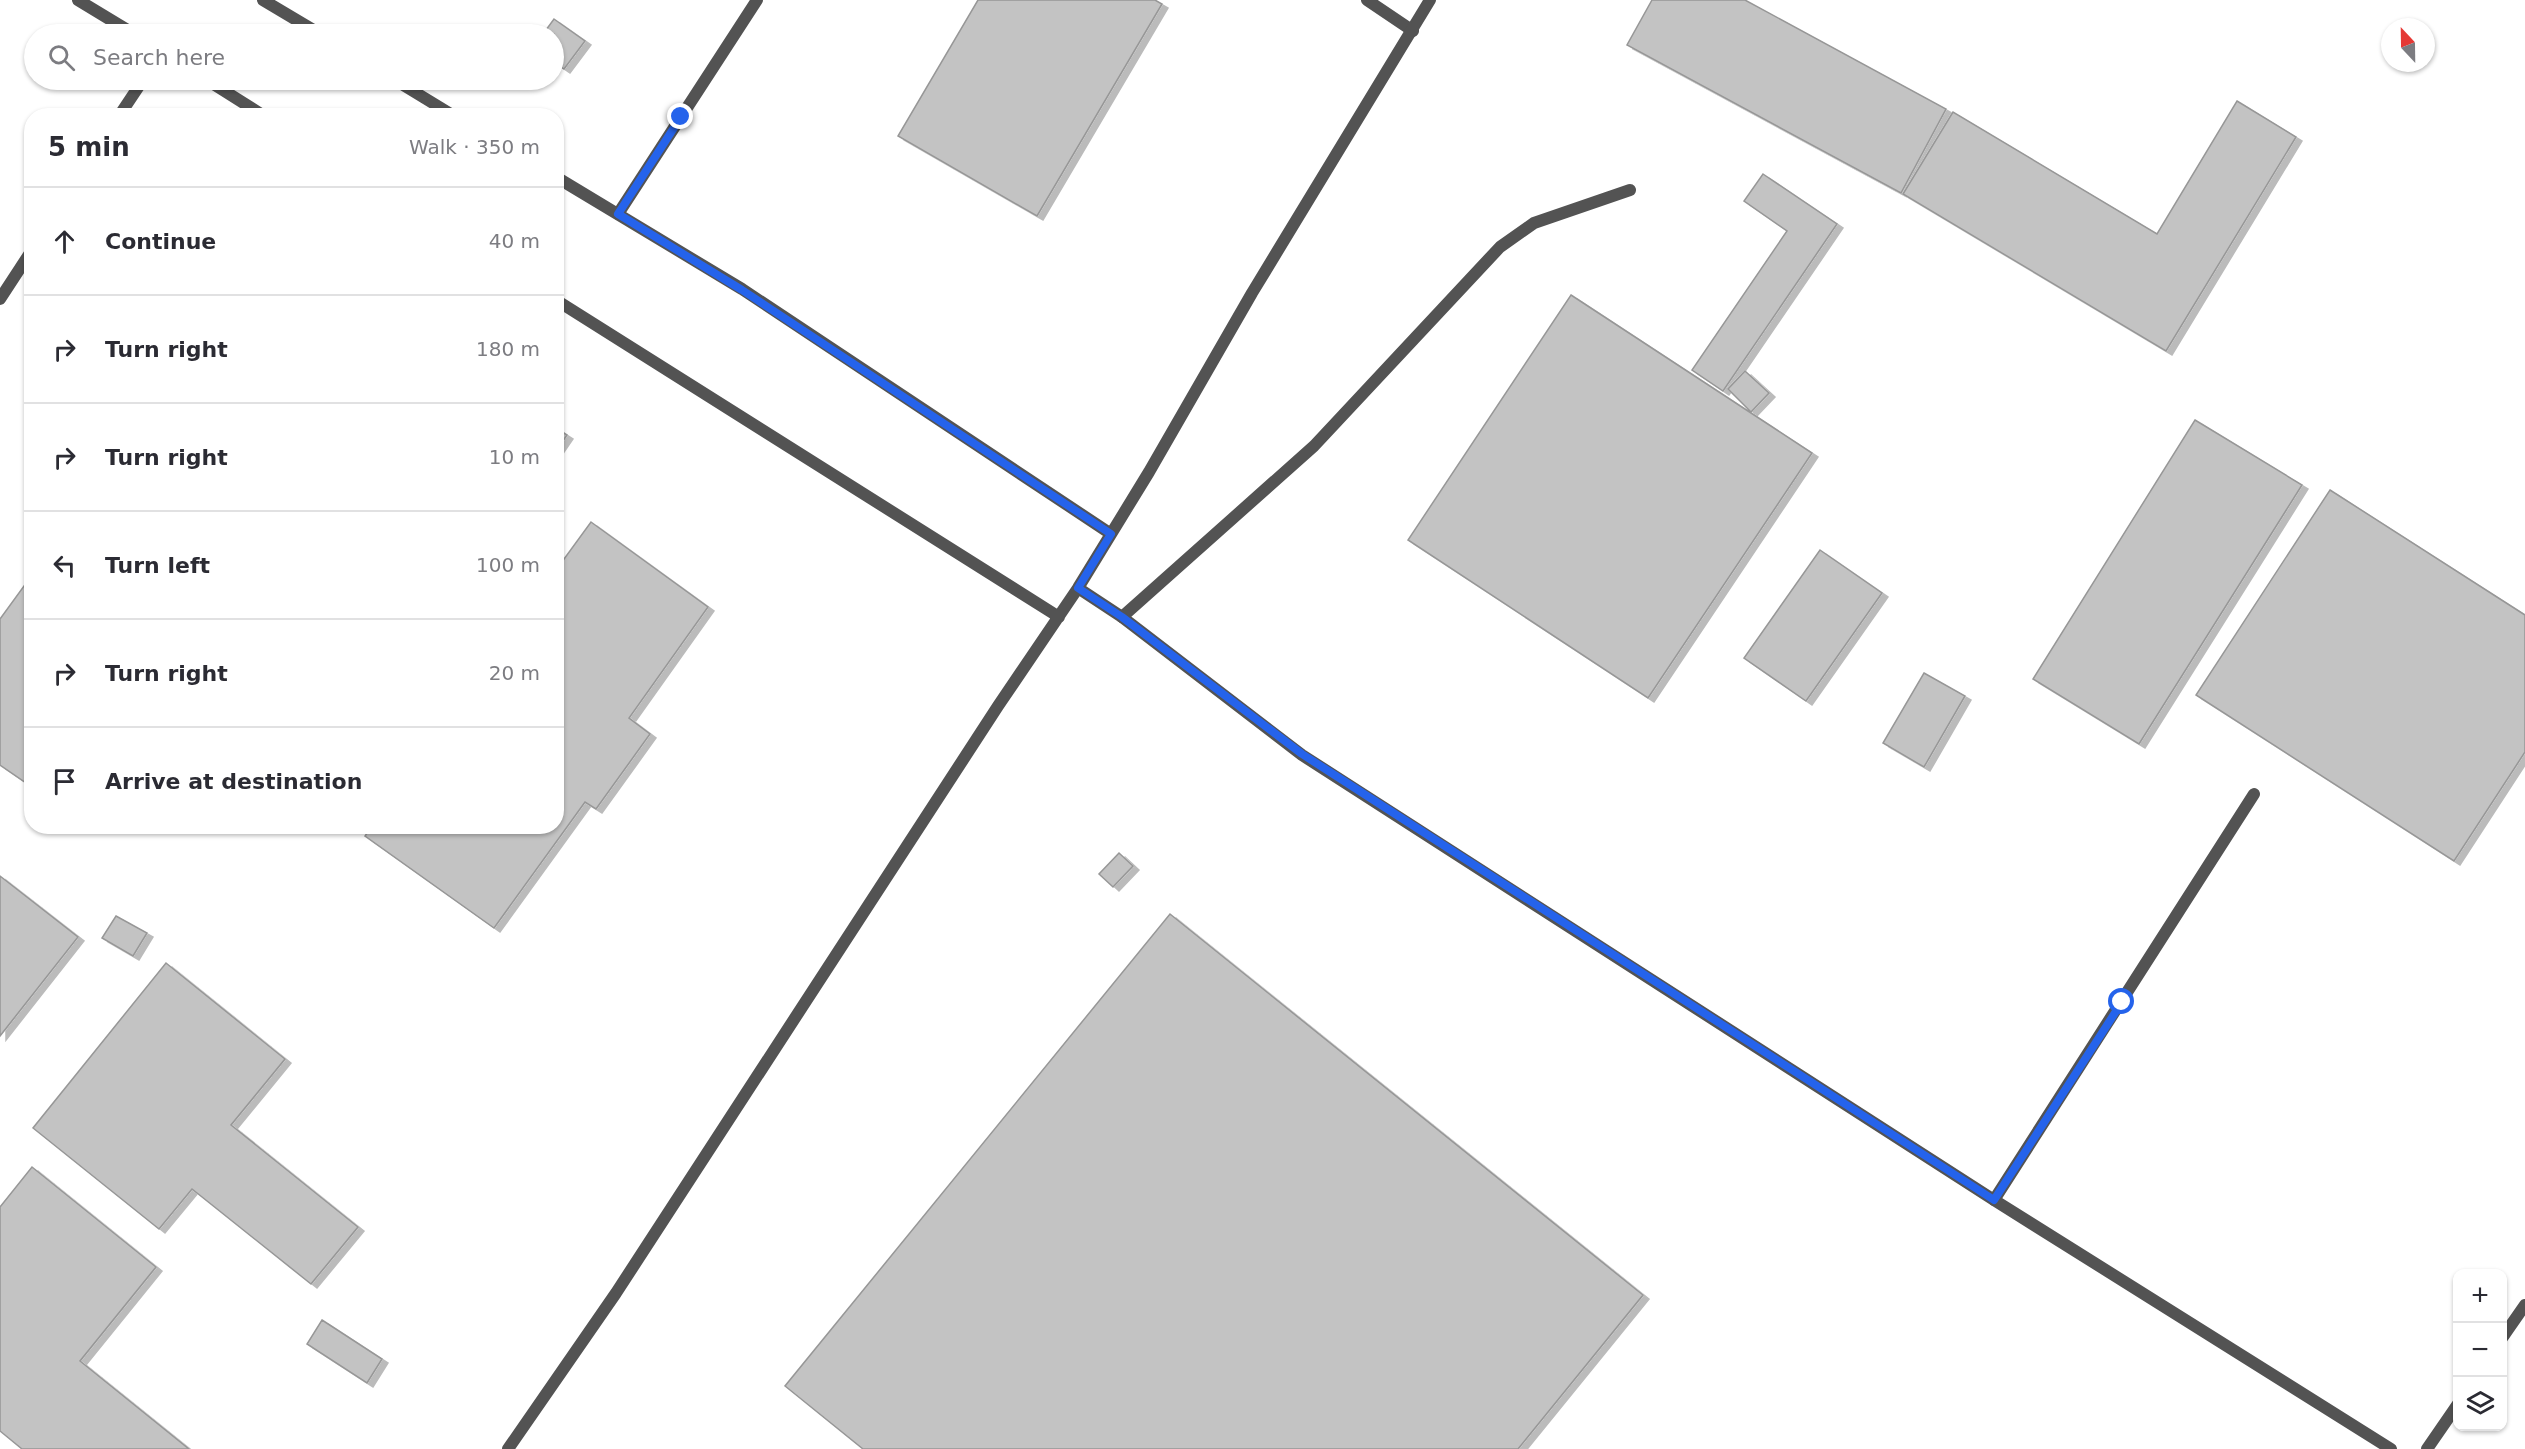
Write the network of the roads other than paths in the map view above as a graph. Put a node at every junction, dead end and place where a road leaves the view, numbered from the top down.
1 (78, 0) edge
2 (263, 0) edge
3 (757, 0) edge
4 (1367, 0) edge
5 (1430, 0) edge
6 (118, 24) edge
7 (303, 24) edge
8 (1413, 30) junction
9 (136, 90) edge
10 (223, 90) edge
11 (411, 90) edge
12 (124, 108) edge
13 (251, 108) edge
14 (441, 108) edge
15 (564, 182) edge
16 (1630, 190) dead end
17 (618, 214) junction
18 (24, 262) edge
19 (0, 299) edge
20 (564, 305) edge
21 (1111, 534) junction
22 (1078, 588) junction
23 (1059, 617) junction
24 (1122, 617) junction
25 (2254, 795) dead end
26 (1994, 1200) junction
27 (2525, 1305) edge
28 (2507, 1331) edge
29 (2453, 1410) edge
30 (508, 1449) edge
31 (2391, 1449) edge
32 (2427, 1449) edge

1 - 6 street
2 - 7 street
3 - 17 street
4 - 8 street
5 - 8 street
8 - 21 street
9 - 12 street
10 - 13 street
11 - 14 street
15 - 17 street
16 - 24 street
17 - 21 street
18 - 19 street
20 - 23 street
21 - 22 street
22 - 23 street
22 - 24 street
23 - 30 street
24 - 26 street
25 - 26 street
26 - 31 street
27 - 28 street
29 - 32 street

